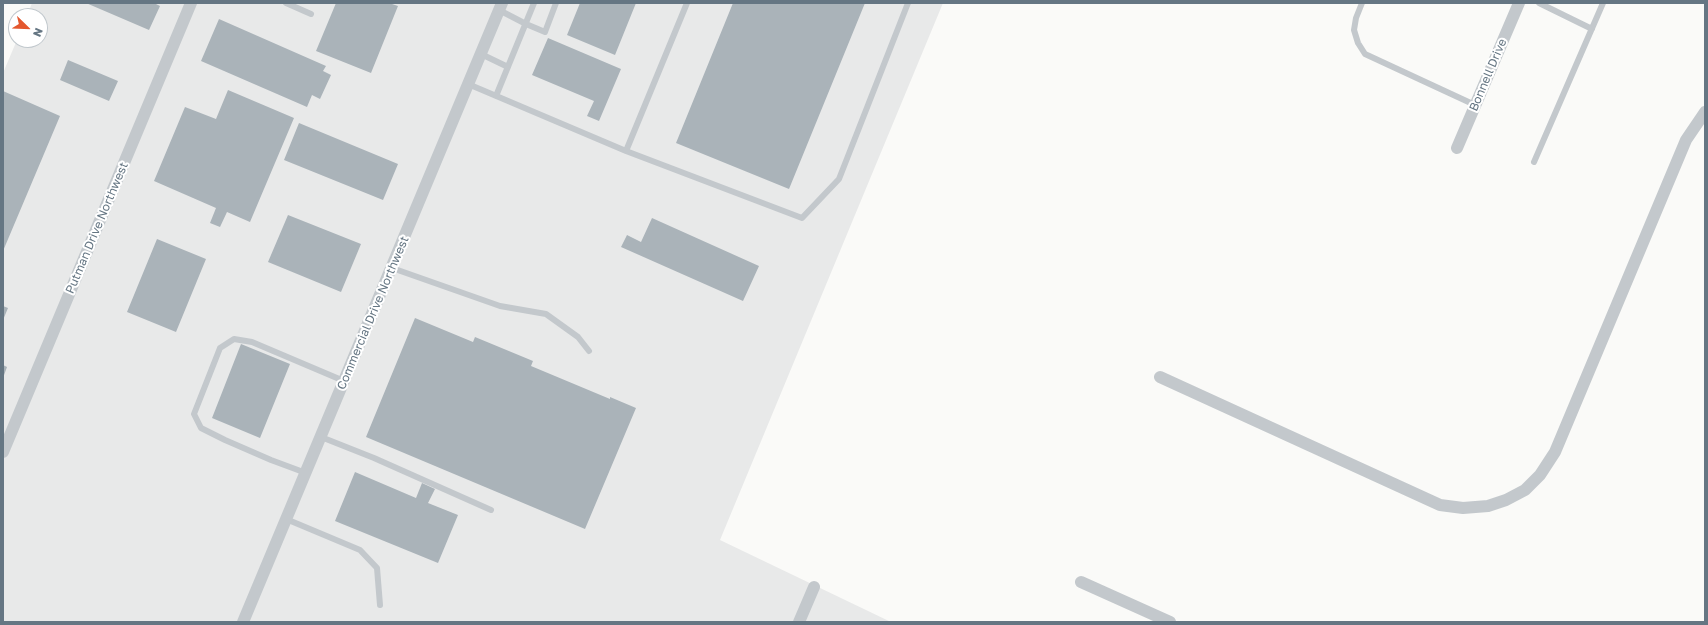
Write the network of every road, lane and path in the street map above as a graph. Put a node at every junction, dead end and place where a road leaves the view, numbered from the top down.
1 (191, 3) edge
2 (286, 3) edge
3 (534, 3) edge
4 (556, 3) edge
5 (688, 3) edge
6 (908, 3) edge
7 (1362, 3) edge
8 (1519, 3) edge
9 (1539, 3) edge
10 (1603, 3) edge
11 (500, 7) edge
12 (311, 14) dead end
13 (526, 24) junction
14 (1592, 29) junction
15 (481, 54) junction
16 (508, 67) junction
17 (468, 84) junction
18 (496, 96) junction
19 (1475, 105) junction
20 (1705, 112) edge
21 (1457, 148) dead end
22 (626, 151) junction
23 (1534, 162) dead end
24 (392, 268) junction
25 (589, 352) dead end
26 (1160, 377) dead end
27 (344, 382) junction
28 (321, 437) junction
29 (3, 452) edge
30 (306, 473) junction
31 (491, 510) dead end
32 (286, 519) junction
33 (1081, 582) dead end
34 (814, 587) dead end
35 (380, 605) dead end
36 (243, 622) edge
37 (799, 622) edge
38 (1170, 622) edge

1 - 29 street, Putman Drive Northwest
2 - 12 lane
3 - 13 lane
4 - 13 lane
5 - 22 lane
6 - 22 lane
7 - 19 lane
8 - 19 street, Bonnell Drive
9 - 14 lane
10 - 14 lane
11 - 13 lane
11 - 15 street, Commercial Drive Northwest
13 - 16 lane
14 - 23 lane
15 - 16 lane
15 - 17 street, Commercial Drive Northwest
16 - 18 lane
17 - 18 lane
17 - 24 street, Commercial Drive Northwest
18 - 22 lane
19 - 21 street, Bonnell Drive
20 - 26 street
24 - 25 lane
24 - 27 street, Commercial Drive Northwest
27 - 28 street, Commercial Drive Northwest
27 - 30 lane
28 - 30 street, Commercial Drive Northwest
28 - 31 lane
30 - 32 street, Commercial Drive Northwest
32 - 35 lane
32 - 36 street, Commercial Drive Northwest
33 - 38 street
34 - 37 street

